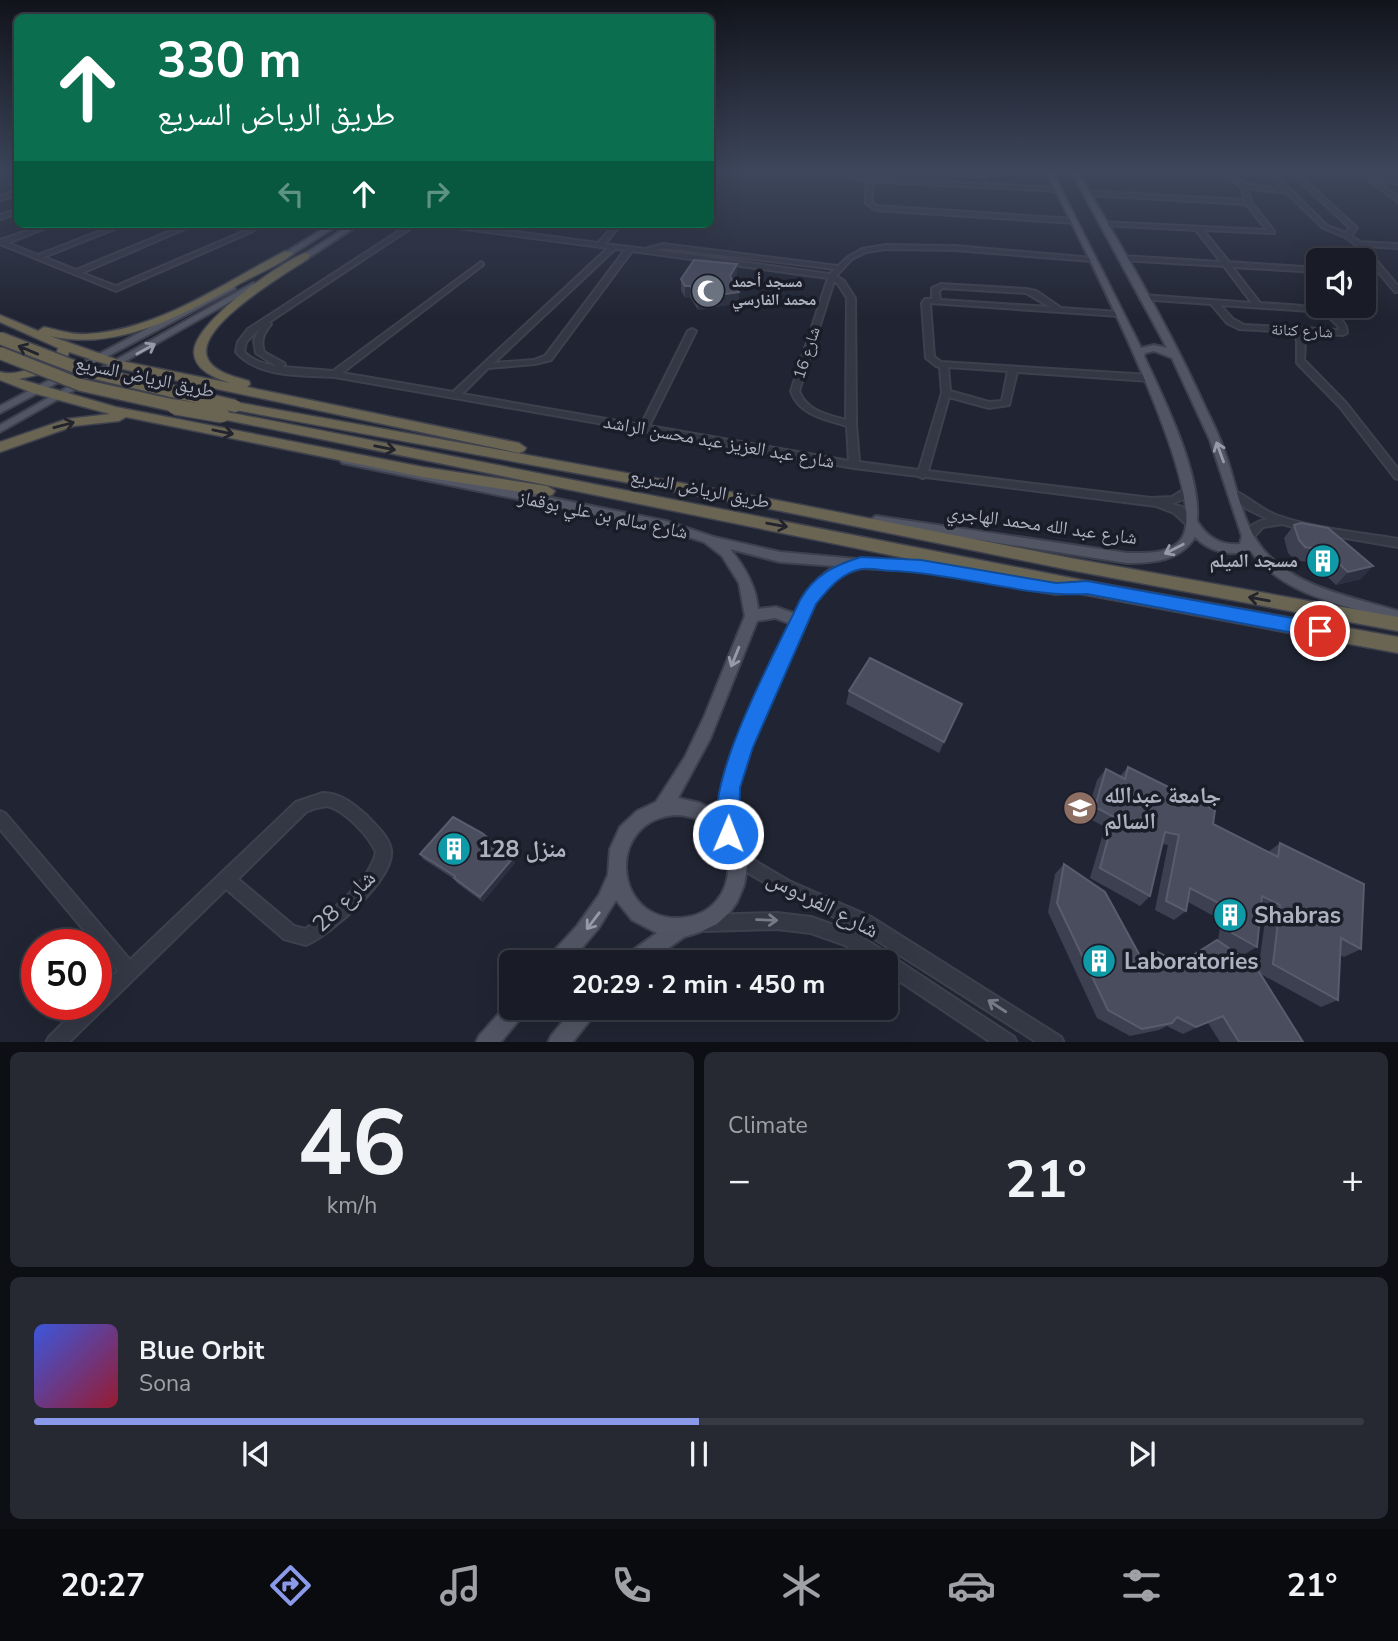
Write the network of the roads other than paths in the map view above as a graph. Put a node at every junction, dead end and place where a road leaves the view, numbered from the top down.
1 (1053, 220) edge
2 (1101, 220) edge
3 (1262, 220) edge
4 (1318, 220) edge
5 (1345, 220) edge
6 (1074, 221) joint
7 (1103, 223) junction
8 (42, 228) edge
9 (114, 228) edge
10 (183, 228) edge
11 (247, 228) edge
12 (330, 228) edge
13 (350, 228) edge
14 (408, 228) edge
15 (473, 228) edge
16 (615, 228) edge
17 (1199, 229) junction
18 (1347, 236) junction
19 (1, 243) edge
20 (1358, 244) junction
21 (600, 245) junction
22 (1398, 246) edge
23 (613, 247) junction
24 (630, 249) junction
25 (645, 251) junction
26 (289, 253) junction
27 (305, 256) junction
28 (38, 257) junction
29 (1121, 258) junction
30 (1091, 259) junction
31 (481, 264) dead end
32 (1226, 264) junction
33 (840, 268) junction
34 (1306, 269) edge
35 (75, 273) junction
36 (832, 276) junction
37 (1398, 290) edge
38 (1143, 297) junction
39 (936, 301) junction
40 (1214, 303) junction
41 (1258, 306) junction
42 (1058, 310) junction
43 (1119, 314) junction
44 (274, 317) junction
45 (0, 318) edge
46 (15, 325) junction
47 (692, 331) dead end
48 (1297, 331) junction
49 (1129, 332) junction
50 (1164, 337) junction
51 (0, 338) edge
52 (62, 346) junction
53 (0, 353) edge
54 (1140, 355) junction
55 (1175, 356) junction
56 (99, 359) junction
57 (118, 364) junction
58 (944, 364) junction
59 (485, 366) junction
60 (290, 369) junction
61 (1013, 369) junction
62 (161, 374) junction
63 (335, 374) junction
64 (1, 376) edge
65 (1150, 378) junction
66 (38, 390) junction
67 (946, 393) junction
68 (455, 395) junction
69 (61, 397) junction
70 (293, 400) junction
71 (0, 410) edge
72 (109, 410) junction
73 (229, 411) junction
74 (851, 424) junction
75 (193, 426) junction
76 (644, 428) junction
77 (0, 429) edge
78 (0, 447) edge
79 (322, 453) junction
80 (854, 465) junction
81 (590, 472) junction
82 (922, 475) junction
83 (1398, 476) edge
84 (1188, 490) junction
85 (1234, 494) junction
86 (1151, 502) junction
87 (781, 506) junction
88 (736, 518) junction
89 (1285, 522) junction
90 (1193, 524) junction
91 (1248, 536) junction
92 (709, 540) junction
93 (1398, 543) edge
94 (861, 563) junction
95 (1087, 588) junction
96 (752, 616) junction
97 (1398, 616) edge
98 (799, 621) junction
99 (1398, 624) edge
100 (1398, 645) edge
101 (662, 807) junction
102 (0, 818) edge
103 (728, 834) junction
104 (735, 853) junction
105 (617, 873) junction
106 (226, 880) junction
107 (699, 924) junction
108 (679, 929) junction
109 (567, 950) edge
110 (650, 950) edge
111 (130, 972) junction
112 (112, 989) edge
113 (79, 1020) edge
114 (505, 1020) edge
115 (577, 1020) edge
116 (55, 1042) edge
117 (486, 1042) edge
118 (558, 1042) edge
119 (1008, 1042) edge
120 (1055, 1042) edge

1 - 6 street
2 - 7 main road
3 - 17 street
4 - 18 street
5 - 18 street
6 - 30 main road
7 - 17 street
7 - 29 main road
8 - 19 street
9 - 28 street
10 - 35 street
11 - 35 street
12 - 26 main road
13 - 27 main road
14 - 44 street, شارع عبد العزيز عبد محسن الراشد
15 - 21 street
16 - 21 street
17 - 32 street
18 - 20 street
19 - 28 street
20 - 22 street
20 - 37 street
21 - 23 street
23 - 24 street
23 - 59 street
24 - 25 street
24 - 59 street
25 - 33 street
25 - 36 street
26 - 46 highway
26 - 56 main road
57 -> 27 main road
27 - 70 highway
28 - 35 street
29 - 32 street
29 - 38 main road
30 - 33 street
30 - 43 main road
31 - 63 street
32 - 34 street
32 - 41 street
33 - 36 street
36 - 74 street, شارع 16
36 - 74 street, شارع 16
38 - 40 street, شارع كنانة
38 - 50 main road
39 - 42 street
39 - 42 street
39 - 58 street
40 - 41 street, شارع كنانة
40 - 48 street, شارع كنانة
41 - 48 street, شارع كنانة
42 - 43 street
43 - 49 main road
44 - 60 street, شارع عبد العزيز عبد محسن الراشد
44 - 60 street, شارع عبد العزيز عبد محسن الراشد
45 - 46 highway
46 - 52 highway
47 - 76 street
48 - 83 street
49 - 50 main road
49 - 54 main road
50 - 55 main road
73 -> 51 highway, طريق الرياض السريع, bridge
52 - 56 highway
52 - 64 highway
53 - 73 highway, طريق الرياض السريع, bridge
54 - 55 main road
54 - 65 main road
85 -> 55 main road
56 - 57 highway
56 - 66 main road
57 - 62 highway
57 - 69 main road
58 - 61 street
58 - 67 street
59 - 68 street
60 - 63 street, شارع عبد العزيز عبد محسن الراشد
61 - 65 street
61 - 67 street
62 - 70 highway
62 - 72 highway
63 - 68 street, شارع عبد العزيز عبد محسن الراشد
64 - 66 highway
65 - 84 main road
66 - 69 highway
66 - 71 main road
67 - 82 street
68 - 76 street, شارع عبد العزيز عبد محسن الراشد
69 - 72 highway
69 - 77 main road
70 - 81 highway
72 - 75 highway
73 - 81 highway, طريق الرياض السريع
73 -> 88 highway, طريق الرياض السريع
74 - 80 street, شارع 16
78 -> 75 highway
75 -> 79 highway
76 - 80 street, شارع عبد العزيز عبد محسن الراشد
79 - 88 highway
79 - 92 main road, شارع سالم بن علي بوقماز
80 - 82 street, شارع عبد العزيز عبد محسن الراشد
81 - 87 highway, طريق الرياض السريع
82 - 86 street, شارع عبد العزيز عبد محسن الراشد
84 - 86 street, شارع عبد العزيز عبد محسن الراشد
84 - 90 main road
85 - 89 street
85 - 91 main road
86 - 90 street, شارع عبد العزيز عبد محسن الراشد
90 -> 87 main road, شارع عبد الله محمد الهاجري
99 -> 87 highway, طريق الرياض السريع
88 -> 95 highway, طريق الرياض السريع
89 - 91 street
89 - 93 street
90 - 91 main road
91 - 97 main road
92 - 94 main road
92 - 96 main road, شارع سالم بن علي بوقماز
94 - 95 main road
94 - 98 main road
95 - 100 highway, طريق الرياض السريع
96 - 98 main road
96 -> 101 main road
98 - 103 main road
101 - 103 main road
101 - 105 main road
102 - 111 street
103 - 104 main road
104 - 107 main road
120 -> 104 street, شارع الفردوس
105 - 108 main road
105 -> 109 main road
106 - 106 street, شارع 28
106 - 111 street, شارع 28
107 - 108 main road
107 -> 119 street, شارع الفردوس
108 - 110 main road
111 - 112 street, شارع 28
113 - 116 street, شارع 28
114 - 117 main road
115 - 118 main road

